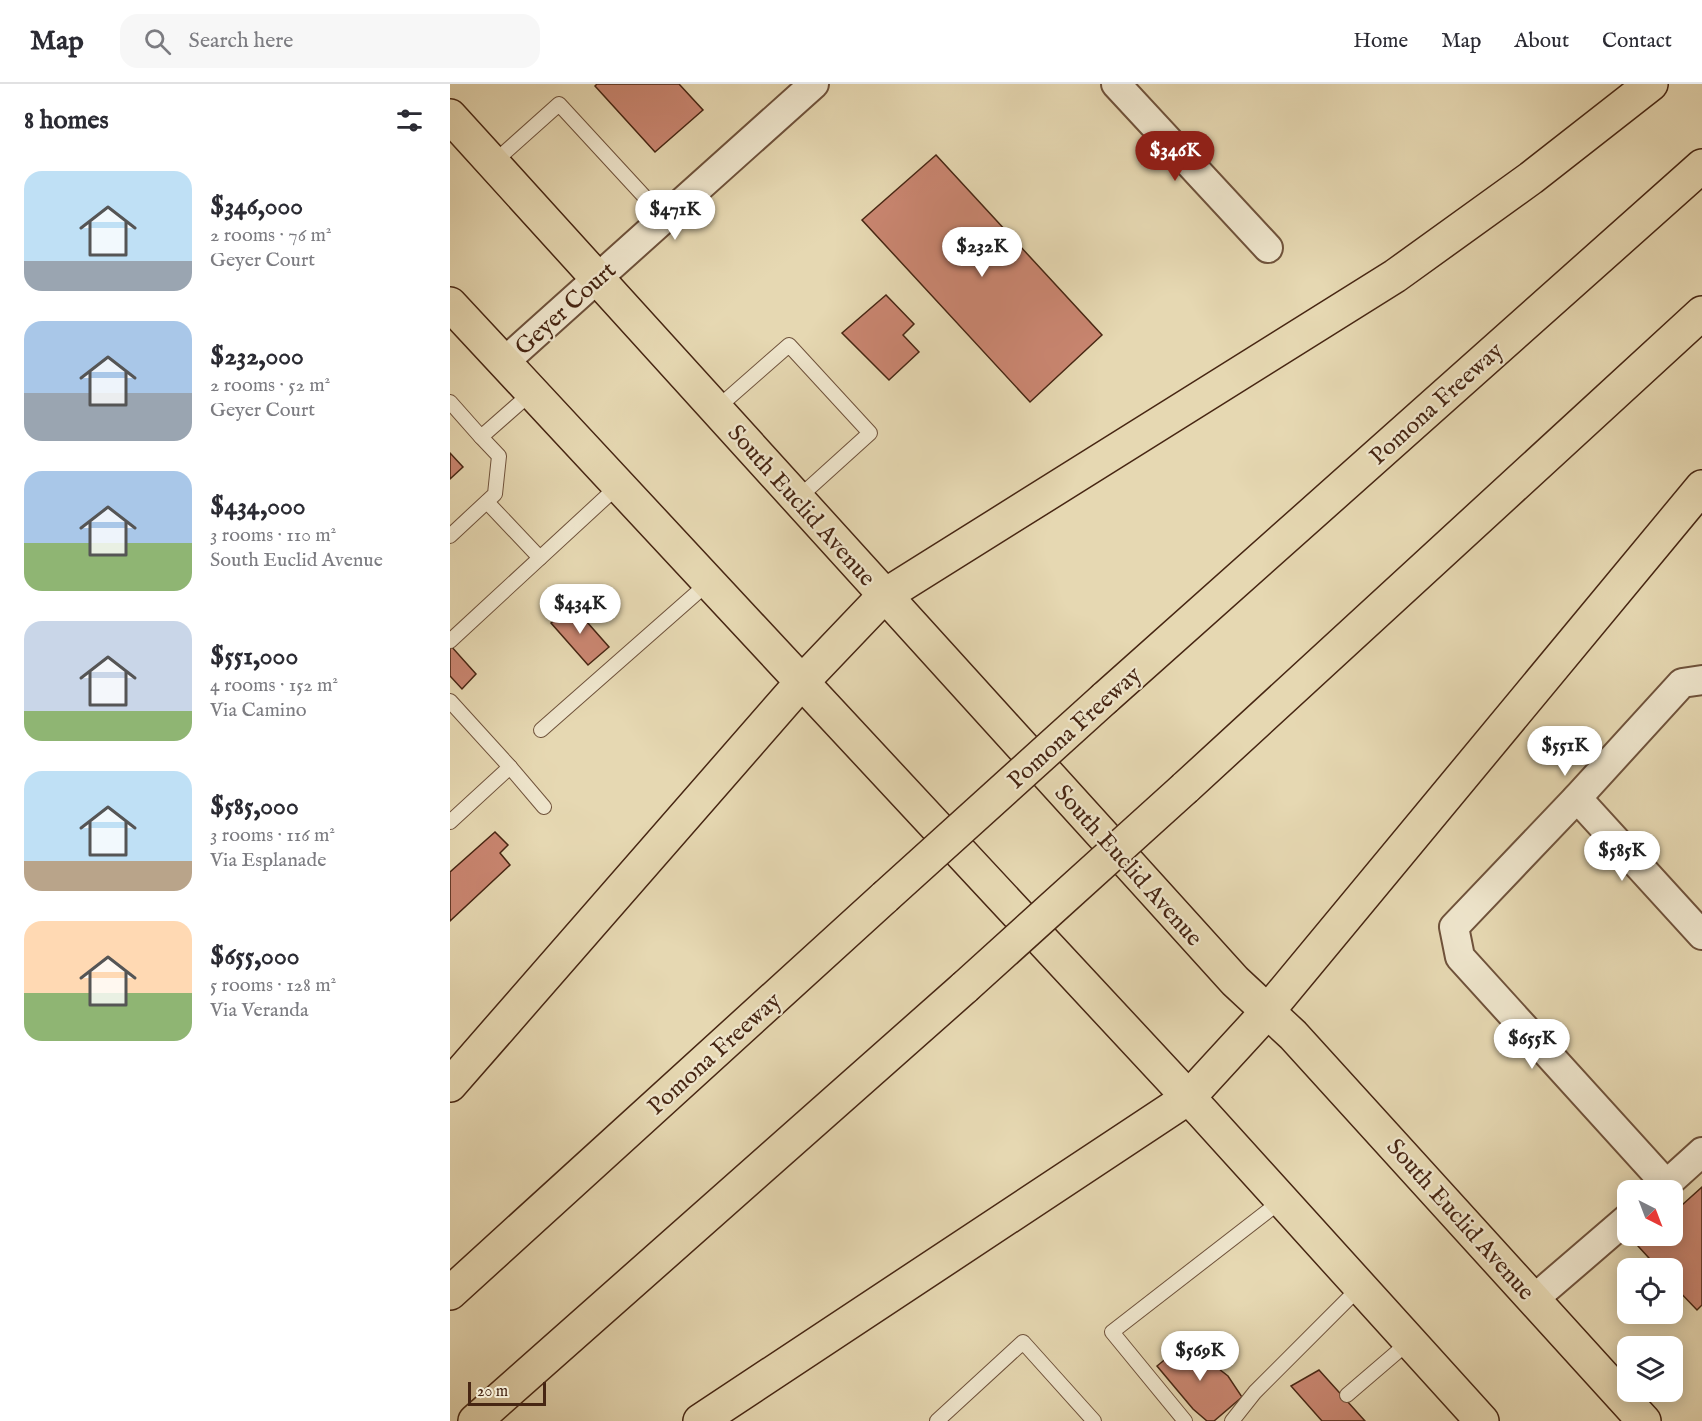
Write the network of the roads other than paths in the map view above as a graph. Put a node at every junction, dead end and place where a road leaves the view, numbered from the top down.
1 (814, 84) edge
2 (1116, 84) edge
3 (1652, 84) edge
4 (450, 116) edge
5 (493, 163) junction
6 (1702, 166) edge
7 (664, 219) junction
8 (1268, 248) dead end
9 (598, 278) junction
10 (450, 304) edge
11 (1702, 313) edge
12 (503, 363) junction
13 (531, 393) junction
14 (450, 402) edge
15 (716, 409) junction
16 (482, 437) junction
17 (618, 486) junction
18 (1702, 487) edge
19 (797, 499) junction
20 (487, 502) junction
21 (450, 536) edge
22 (540, 558) junction
23 (708, 583) junction
24 (884, 596) junction
25 (450, 641) edge
26 (1702, 680) edge
27 (801, 683) junction
28 (450, 701) edge
29 (542, 730) dead end
30 (510, 767) junction
31 (1577, 798) junction
32 (544, 807) dead end
33 (450, 822) edge
34 (1702, 935) edge
35 (1267, 1012) junction
36 (450, 1085) edge
37 (1188, 1098) junction
38 (1702, 1152) edge
39 (1656, 1180) edge
40 (1672, 1180) edge
41 (1282, 1200) junction
42 (1617, 1227) edge
43 (1360, 1287) junction
44 (450, 1293) edge
45 (1534, 1299) junction
46 (1410, 1341) junction
47 (1347, 1395) dead end
48 (476, 1421) edge
49 (700, 1421) edge
50 (937, 1421) edge
51 (1094, 1421) edge
52 (1185, 1421) edge
53 (1232, 1421) edge
54 (1482, 1421) edge
55 (1644, 1421) edge

1 - 7 street, Geyer Court
2 - 8 street
3 - 24 main road
4 - 5 main road, South Euclid Avenue
5 - 7 lane
5 - 9 main road, South Euclid Avenue
6 - 44 main road, Pomona Freeway, bridge
7 - 9 street, Geyer Court
9 - 12 street, Geyer Court
9 - 15 main road, South Euclid Avenue
10 - 12 main road
11 - 48 main road, bridge
12 - 13 main road
13 - 16 lane
13 - 17 main road
14 - 16 lane
15 - 19 main road, South Euclid Avenue
15 - 19 lane
16 - 20 lane
17 - 22 lane
17 - 23 main road
18 - 35 main road
19 - 24 main road, South Euclid Avenue
20 - 21 lane
20 - 22 lane
22 - 25 lane
23 - 27 main road
23 - 29 lane
24 - 27 main road
24 - 35 main road, South Euclid Avenue
26 - 31 street
27 - 36 main road
27 - 37 main road
28 - 30 lane
30 - 32 lane
30 - 33 lane
31 - 34 street
31 - 39 street
35 - 37 main road
35 - 45 main road, South Euclid Avenue
37 - 41 main road
37 - 49 main road
38 - 40 street
41 - 43 main road
41 - 52 lane
42 - 45 street
43 - 46 main road
43 - 53 lane
45 - 55 main road, South Euclid Avenue
46 - 47 lane
46 - 54 main road
50 - 51 lane

